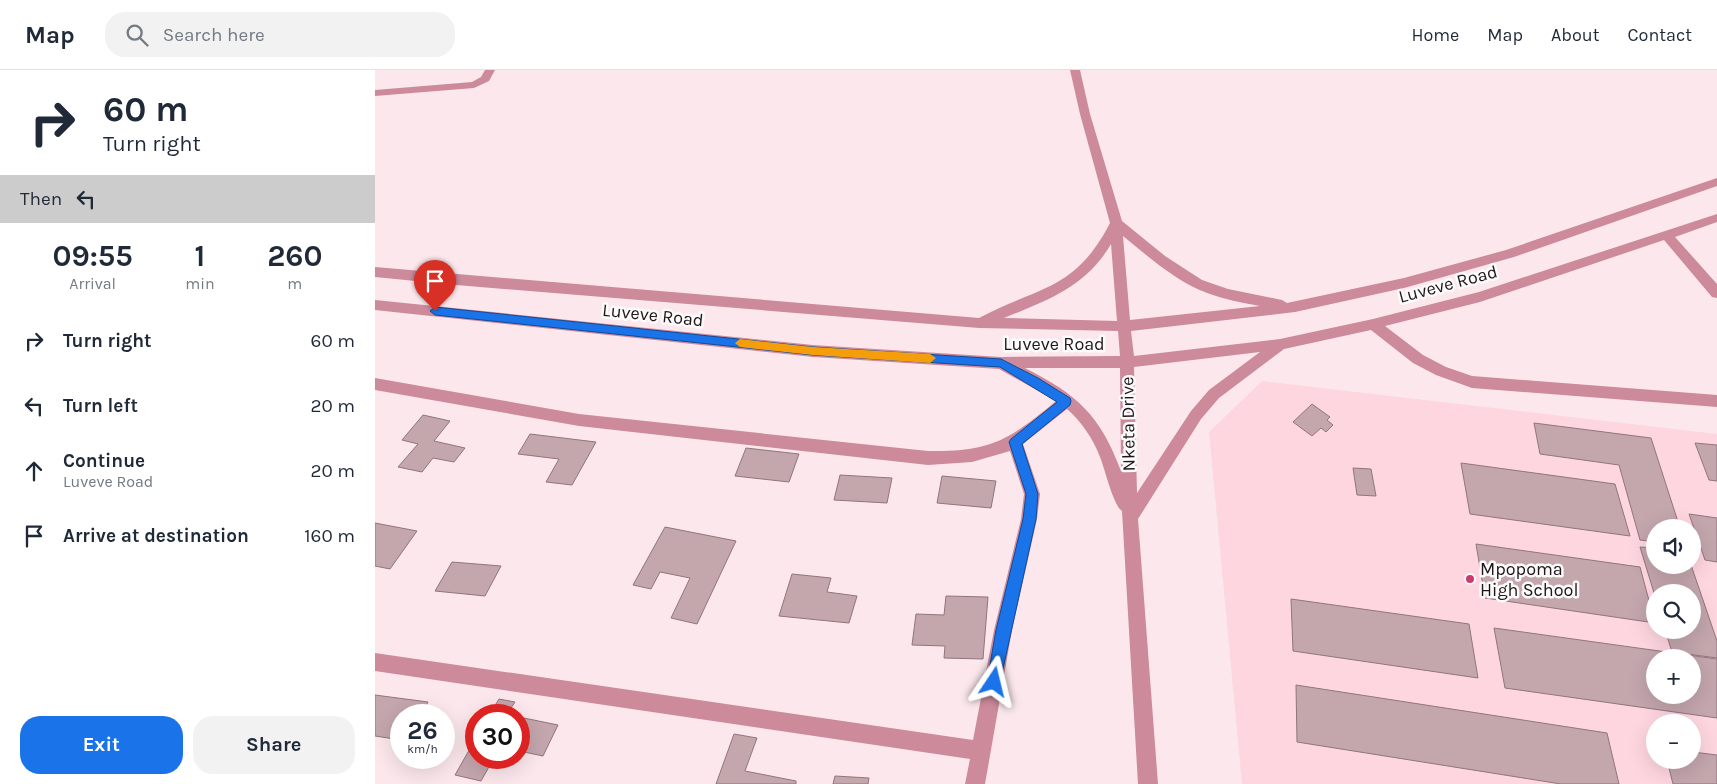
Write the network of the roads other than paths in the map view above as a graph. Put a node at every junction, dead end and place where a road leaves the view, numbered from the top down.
1 (490, 70) edge
2 (1075, 70) edge
3 (375, 93) edge
4 (1717, 182) edge
5 (1717, 218) edge
6 (1116, 222) junction
7 (1666, 235) junction
8 (375, 272) edge
9 (1717, 293) edge
10 (375, 305) edge
11 (1295, 307) junction
12 (979, 323) junction
13 (1373, 324) junction
14 (1125, 326) junction
15 (1280, 344) junction
16 (1127, 362) junction
17 (1001, 363) junction
18 (375, 384) edge
19 (1066, 401) junction
20 (1717, 401) edge
21 (1015, 442) junction
22 (1130, 518) junction
23 (375, 662) edge
24 (981, 751) junction
25 (975, 784) edge
26 (1148, 784) edge

1 - 3 street
2 - 6 street, Nketa Drive
4 - 11 street, Luveve Road
5 - 7 street, Luveve Road
6 - 11 street
6 - 12 street
6 - 14 street, Nketa Drive
7 - 9 street
7 - 13 street, Luveve Road
8 - 12 street, Luveve Road
10 - 17 street, Luveve Road
11 - 14 street, Luveve Road
12 - 14 street, Luveve Road
13 - 15 street, Luveve Road
13 - 20 street
14 - 16 street, Nketa Drive
15 - 16 street, Luveve Road
15 - 22 street
16 - 17 street, Luveve Road
16 - 22 street, Nketa Drive
17 - 19 street
18 - 21 street
19 - 21 street
19 - 22 street
21 - 24 street
22 - 26 street, Nketa Drive
23 - 24 street
24 - 25 street

